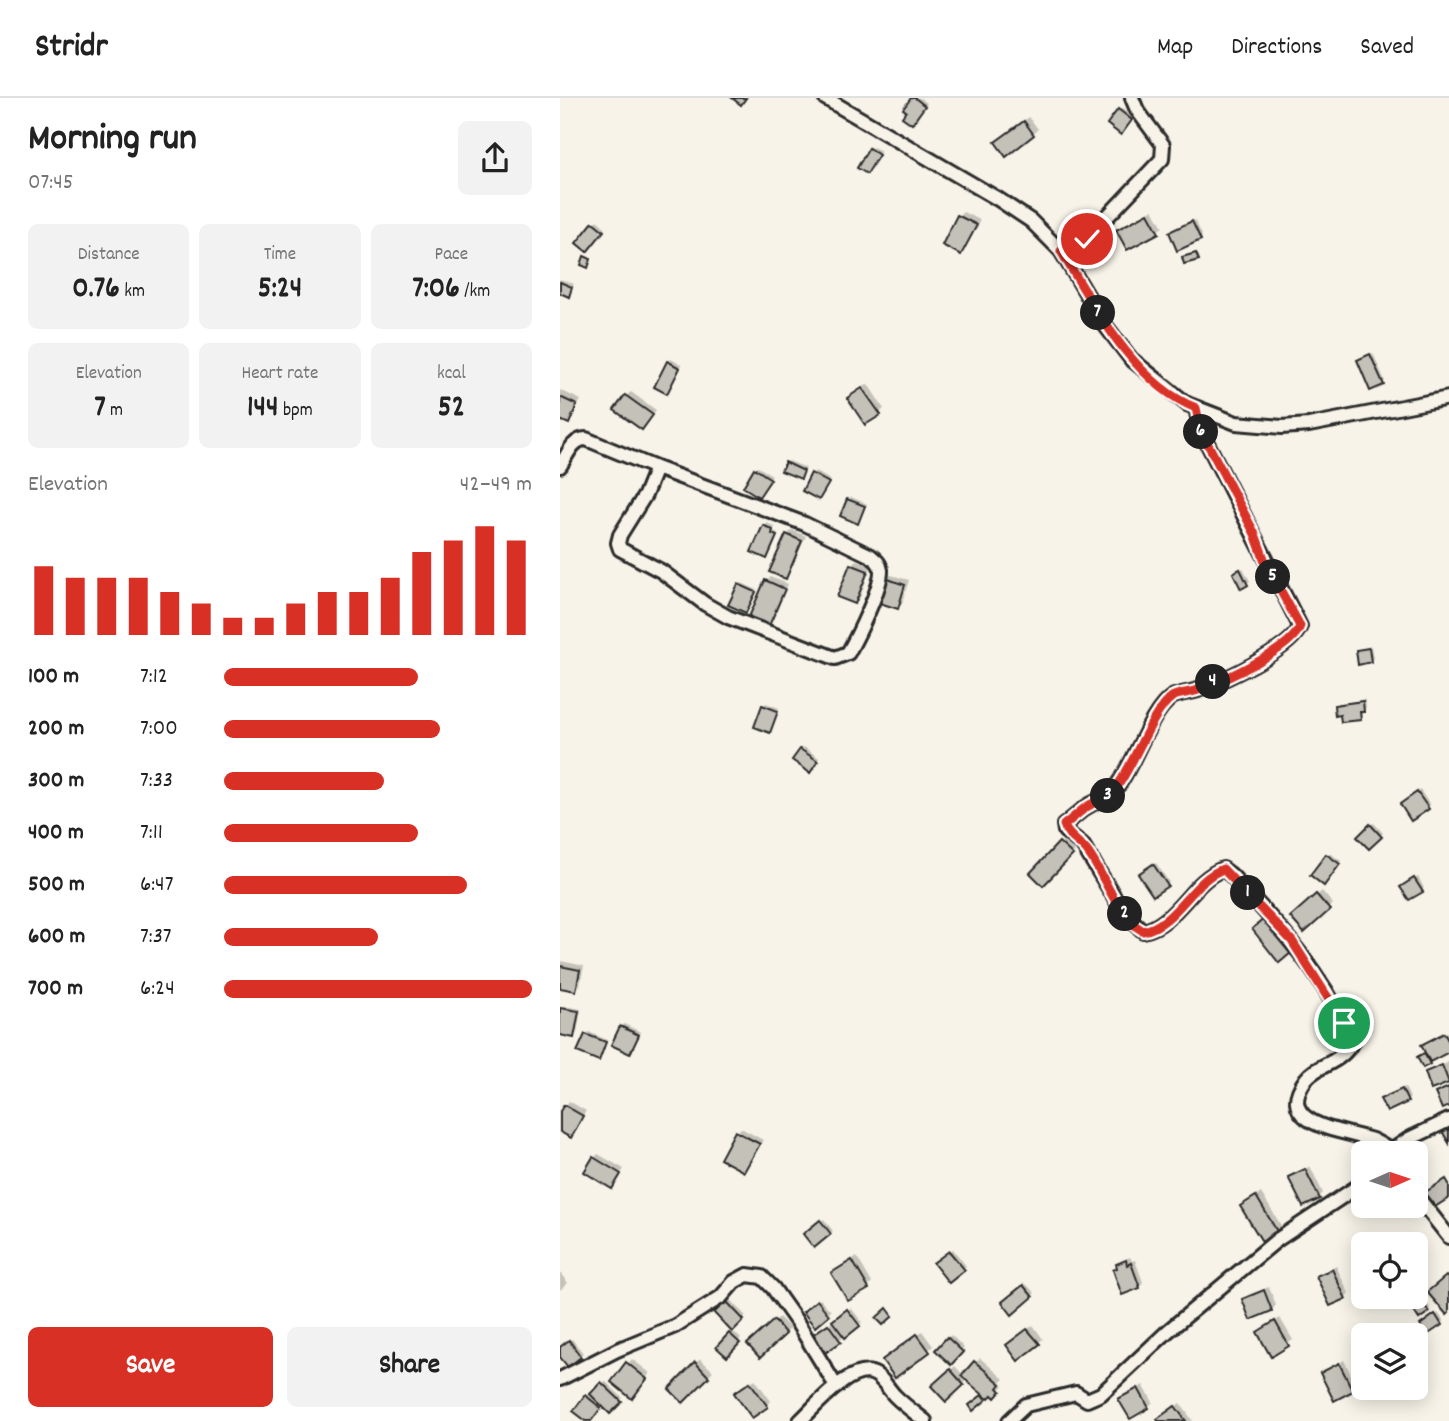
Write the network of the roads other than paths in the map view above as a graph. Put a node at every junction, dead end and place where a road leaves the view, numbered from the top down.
1 (825, 98) edge
2 (1132, 98) edge
3 (1061, 251) junction
4 (1449, 398) edge
5 (1196, 408) junction
6 (560, 466) edge
7 (656, 468) junction
8 (1449, 1120) edge
9 (1372, 1141) edge
10 (1411, 1141) edge
11 (1351, 1191) edge
12 (1428, 1210) edge
13 (1449, 1237) edge
14 (560, 1379) edge
15 (836, 1386) junction
16 (800, 1421) edge
17 (925, 1421) edge
18 (1009, 1421) edge

1 - 3 street
2 - 3 street
3 - 5 street
4 - 5 street
5 - 9 street
6 - 7 street
7 - 7 street
8 - 10 street
11 - 18 street
12 - 13 street
14 - 15 street
15 - 16 street
15 - 17 street

